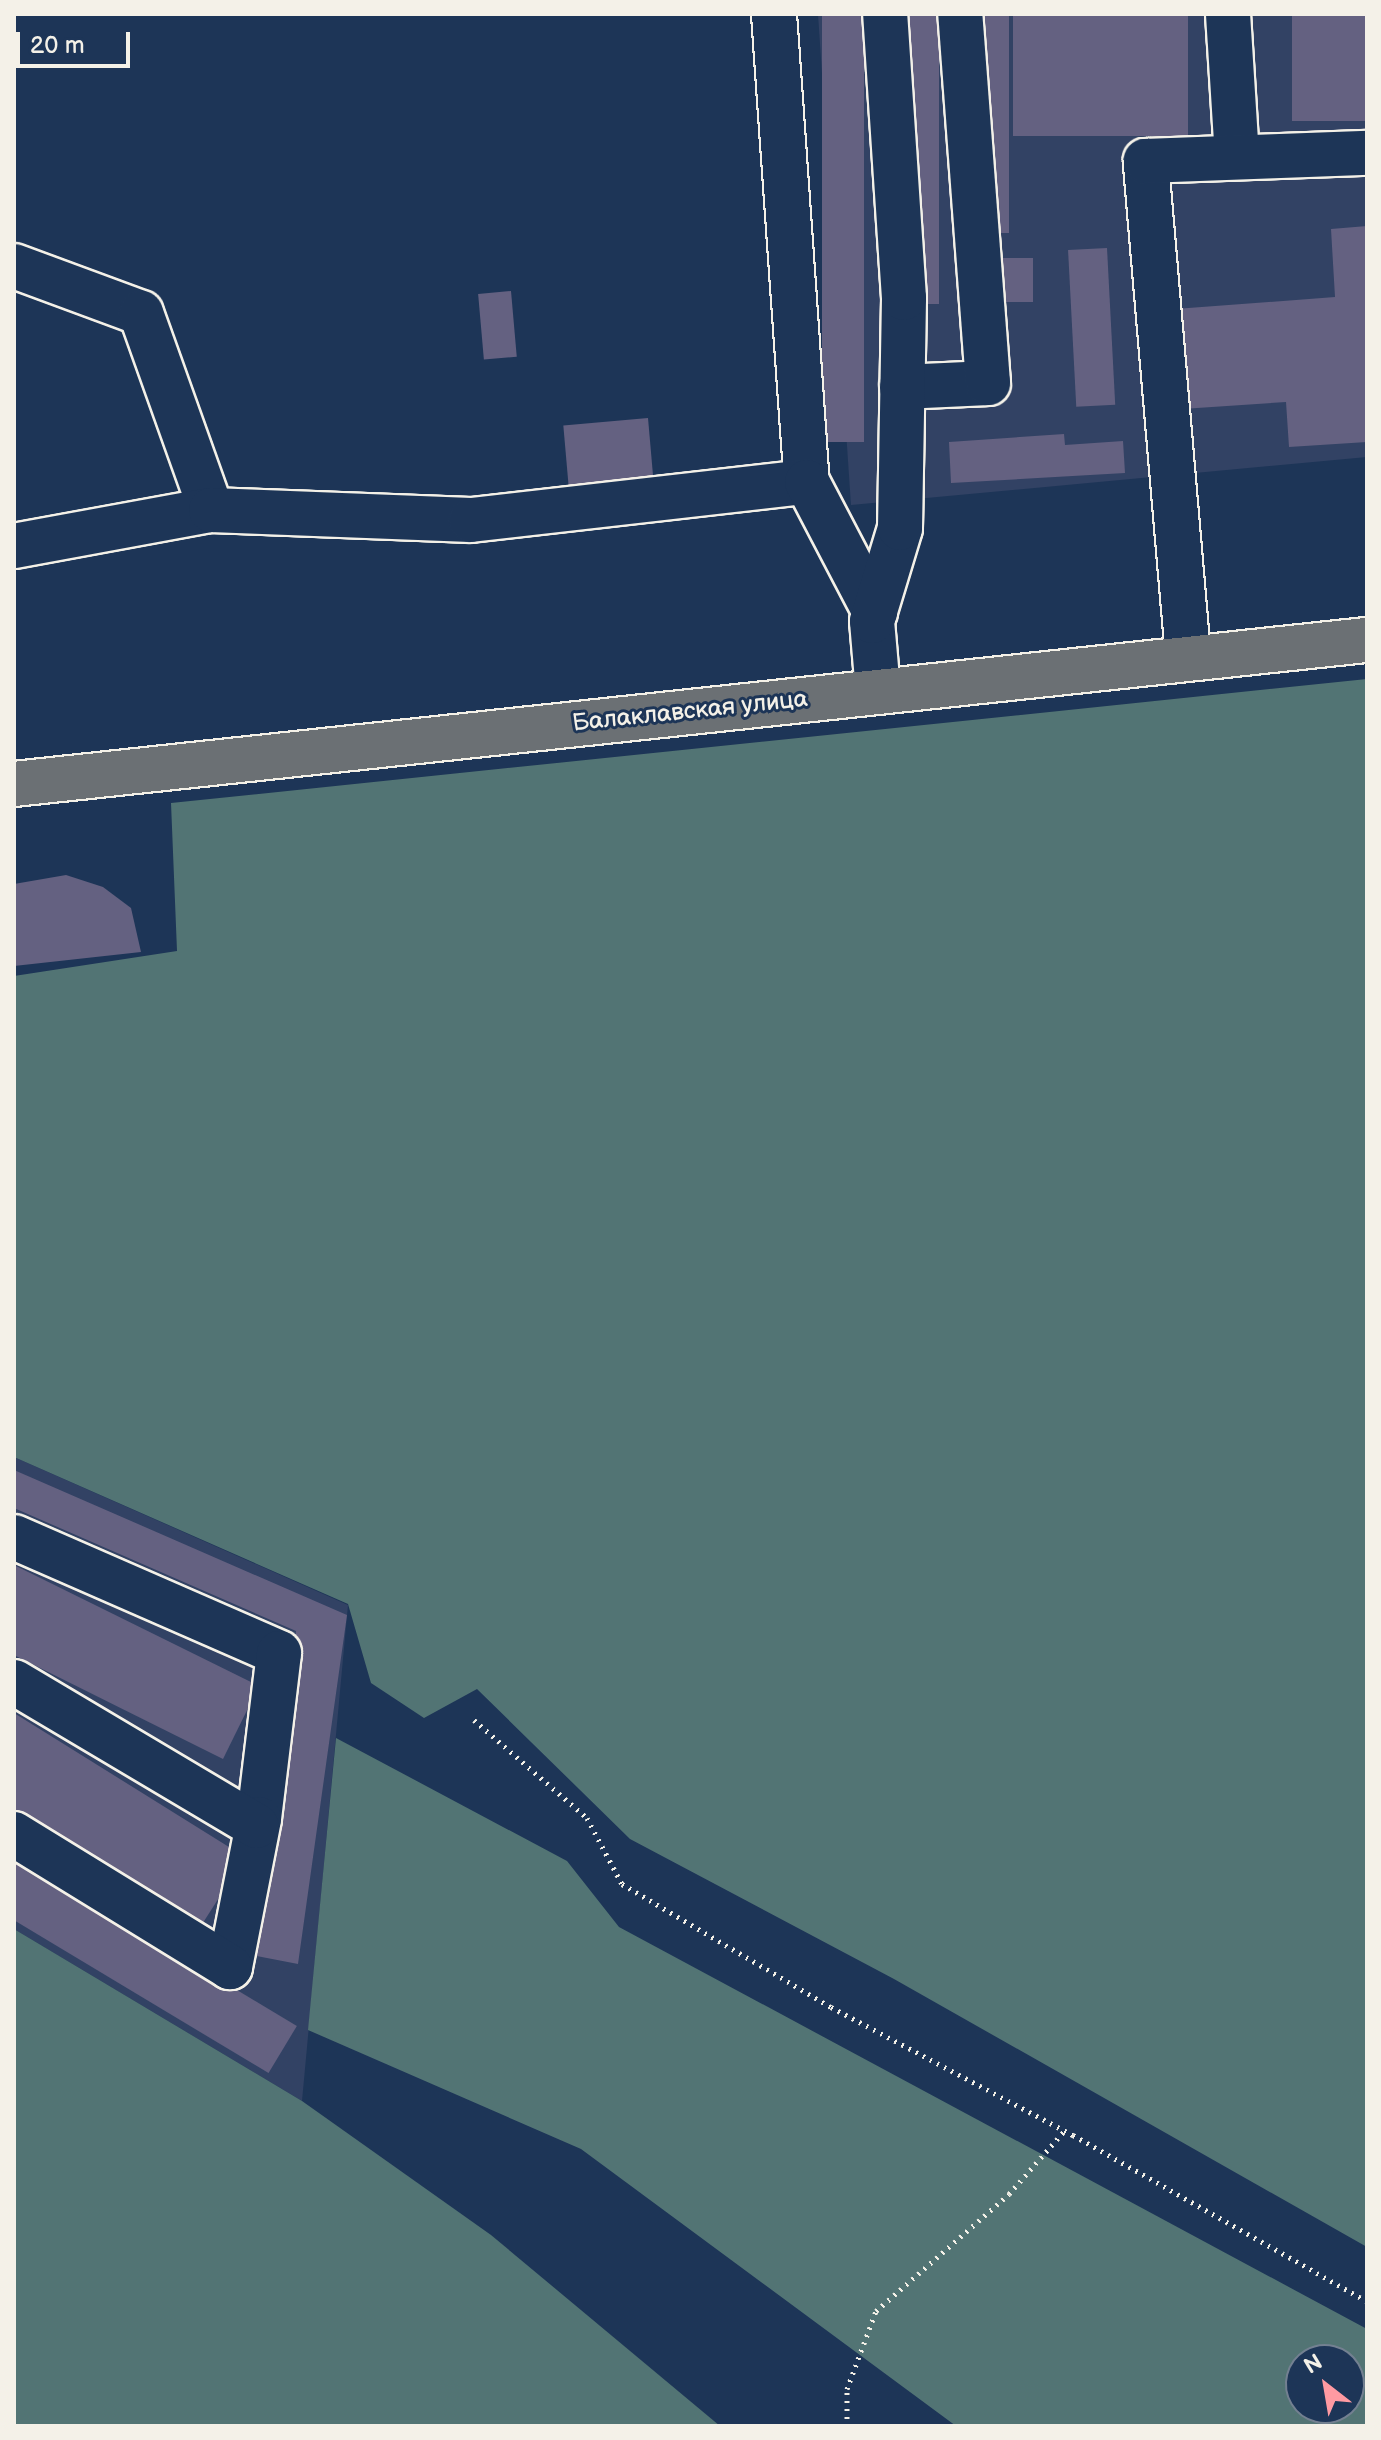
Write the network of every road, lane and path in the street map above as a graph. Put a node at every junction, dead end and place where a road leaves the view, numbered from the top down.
1 (774, 14) edge
2 (885, 14) edge
3 (960, 14) edge
4 (1228, 14) edge
5 (1367, 153) edge
6 (1237, 157) junction
7 (14, 266) edge
8 (902, 387) junction
9 (807, 482) junction
10 (211, 510) junction
11 (14, 546) edge
12 (875, 612) junction
13 (1367, 640) edge
14 (1188, 655) junction
15 (878, 691) junction
16 (14, 784) edge
17 (14, 1537) edge
18 (14, 1682) edge
19 (474, 1720) dead end
20 (257, 1826) junction
21 (14, 1834) edge
22 (1065, 2130) junction
23 (1367, 2301) edge
24 (847, 2426) edge

1 - 9 street
2 - 8 street
3 - 8 street
4 - 6 street
5 - 6 street
6 - 14 street
7 - 10 street
8 - 12 street
9 - 10 street
9 - 12 street
10 - 11 street
12 - 15 street
13 - 14 main road, Балаклавская улица
14 - 15 main road, Балаклавская улица
15 - 16 main road, Балаклавская улица
17 - 20 street
18 - 20 street
19 - 22 path
20 - 21 street
22 - 23 path
22 - 24 path

